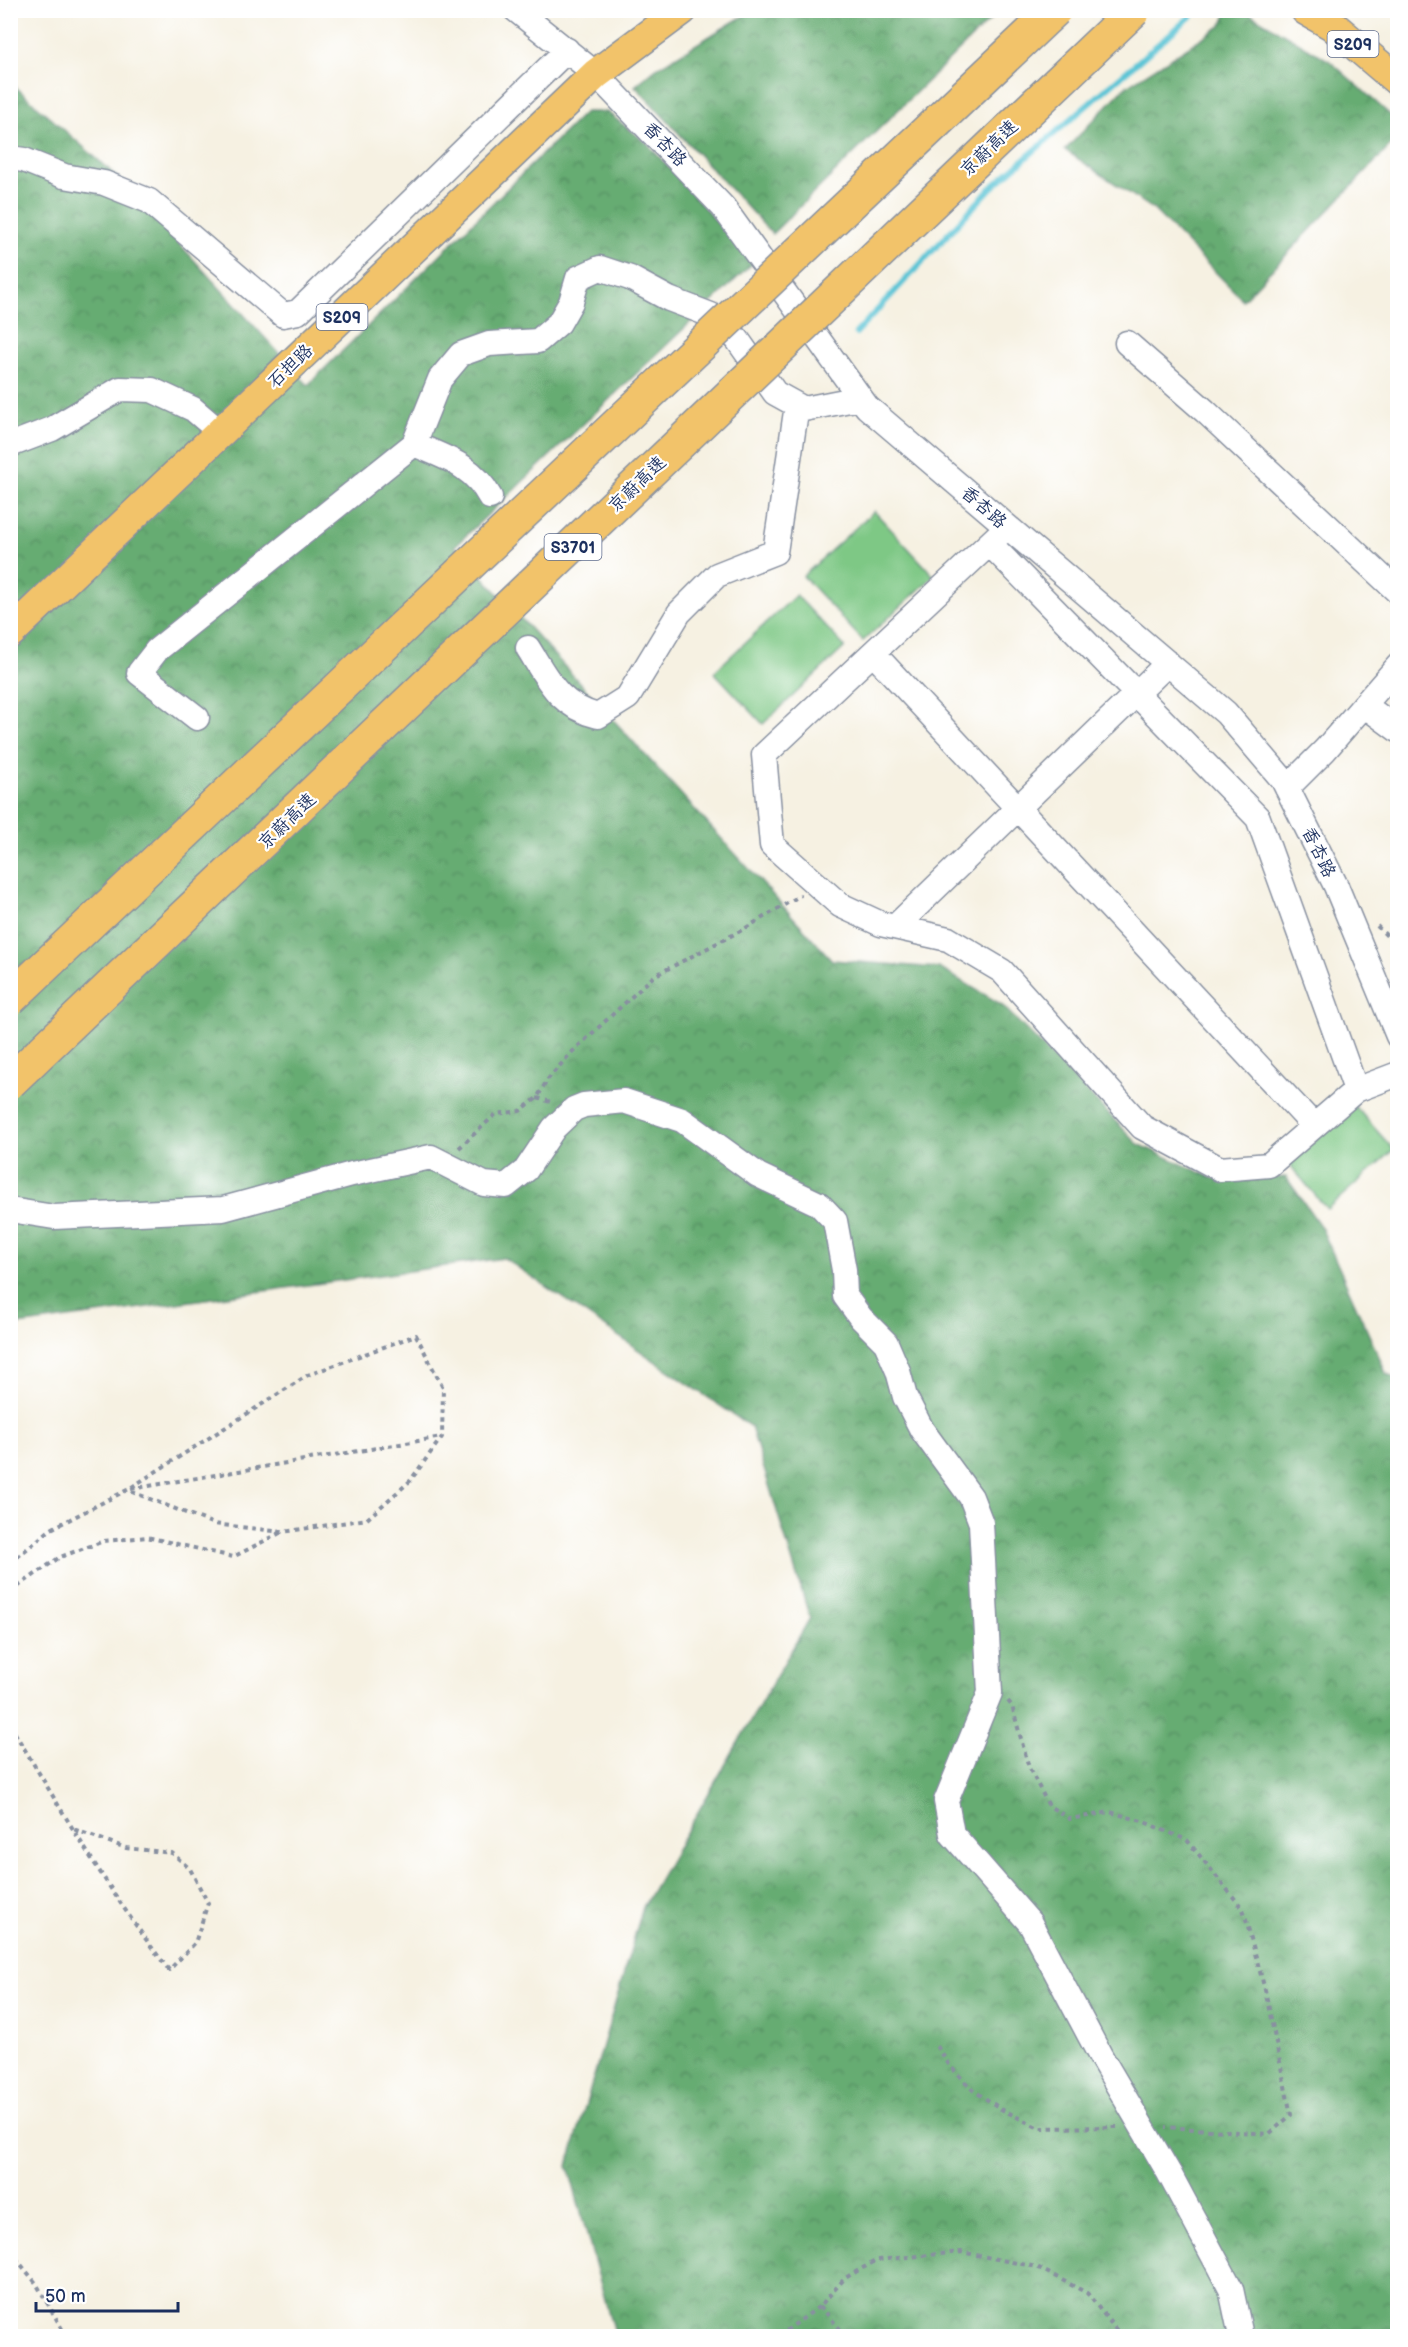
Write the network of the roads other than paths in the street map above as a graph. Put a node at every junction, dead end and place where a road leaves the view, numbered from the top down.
1 (516, 10) edge
2 (682, 10) edge
3 (1055, 10) edge
4 (1134, 10) edge
5 (1306, 10) edge
6 (567, 50) junction
7 (596, 74) junction
8 (1398, 81) edge
9 (15, 154) edge
10 (1127, 343) dead end
11 (860, 398) junction
12 (797, 405) junction
13 (220, 433) junction
14 (414, 444) junction
15 (10, 446) edge
16 (490, 498) dead end
17 (1007, 527) junction
18 (990, 544) junction
19 (1398, 592) edge
20 (10, 633) edge
21 (528, 648) dead end
22 (873, 653) junction
23 (1168, 663) junction
24 (1398, 666) edge
25 (1135, 695) junction
26 (1364, 705) junction
27 (197, 718) dead end
28 (1398, 730) edge
29 (1287, 788) junction
30 (1017, 808) junction
31 (895, 927) junction
32 (10, 999) edge
33 (1398, 1036) edge
34 (1398, 1074) edge
35 (10, 1082) edge
36 (1356, 1090) junction
37 (1314, 1126) junction
38 (10, 1210) edge
39 (1241, 2337) edge

1 - 6 street, 香杏路
2 - 7 main road, 石担路 / S209
3 - 32 highway, bridge
4 - 35 highway, 京蔚高速 / S3701, bridge
5 - 8 main road, S209
6 - 7 street, 香杏路
6 - 9 street
7 - 11 street, 香杏路
7 - 13 main road, 石担路 / S209
10 - 19 street
11 - 12 street
11 - 17 street, 香杏路
12 - 14 street
12 - 21 street
13 - 15 street
13 - 20 main road, 石担路 / S209
14 - 16 street
14 - 27 street
17 - 18 street
17 - 23 street, 香杏路
18 - 22 street
18 - 25 street
22 - 30 street
22 - 31 street
23 - 25 street
23 - 29 street, 香杏路
24 - 26 street
25 - 30 street
25 - 36 street
26 - 28 street
26 - 29 street
29 - 33 street, 香杏路
30 - 31 street
30 - 37 street
31 - 37 street
34 - 36 street
36 - 37 street
38 - 39 street

